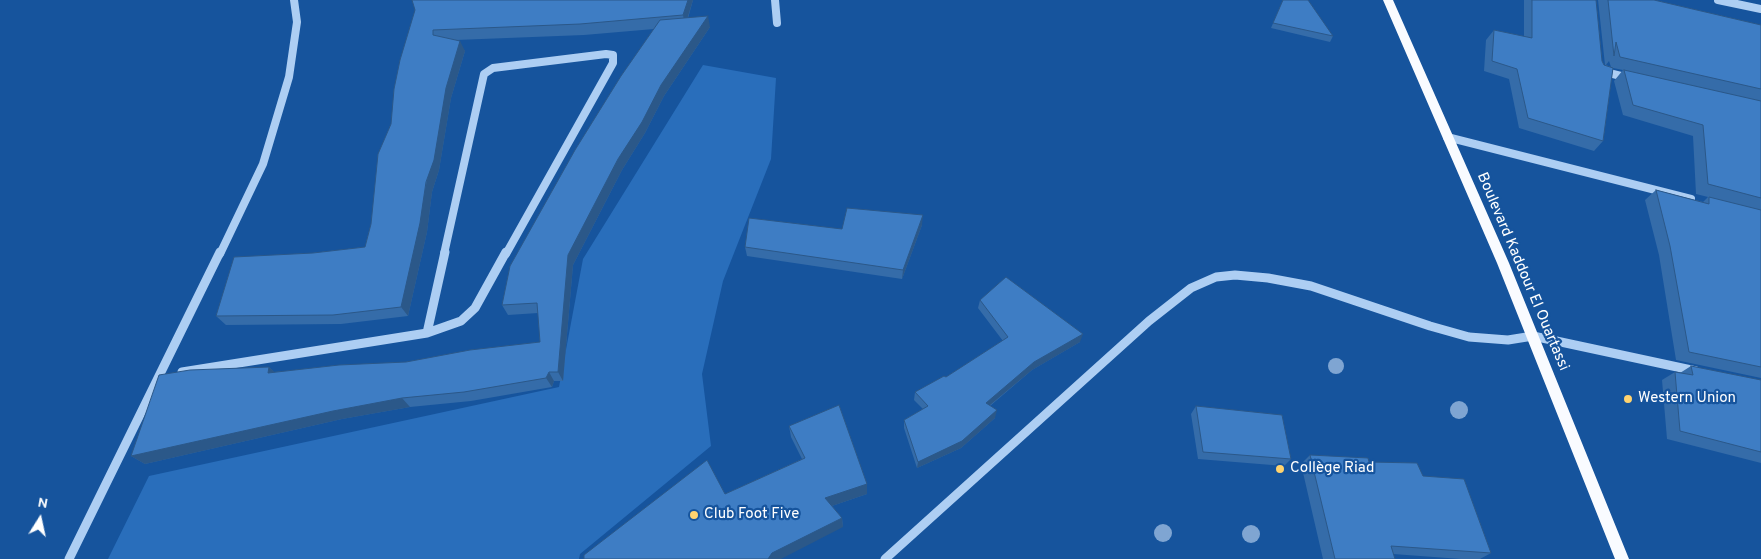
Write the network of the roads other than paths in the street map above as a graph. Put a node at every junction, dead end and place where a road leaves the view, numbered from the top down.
1 (294, 0) edge
2 (775, 0) edge
3 (1388, 0) edge
4 (1718, 0) edge
5 (1761, 9) edge
6 (777, 23) dead end
7 (1598, 60) edge
8 (1638, 80) edge
9 (1447, 137) junction
10 (1704, 203) edge
11 (428, 333) junction
12 (1533, 336) junction
13 (1704, 372) edge
14 (162, 375) junction
15 (69, 559) edge
16 (885, 559) edge
17 (1622, 559) edge

1 - 14 street
2 - 6 street
3 - 9 main road, Boulevard Kaddour El Ouartassi
4 - 5 street
7 - 8 street
9 - 10 street
9 - 12 main road, Boulevard Kaddour El Ouartassi
11 - 11 street
11 - 14 street
12 - 13 street
12 - 16 street
12 - 17 main road, Boulevard Kaddour El Ouartassi
14 - 15 street

